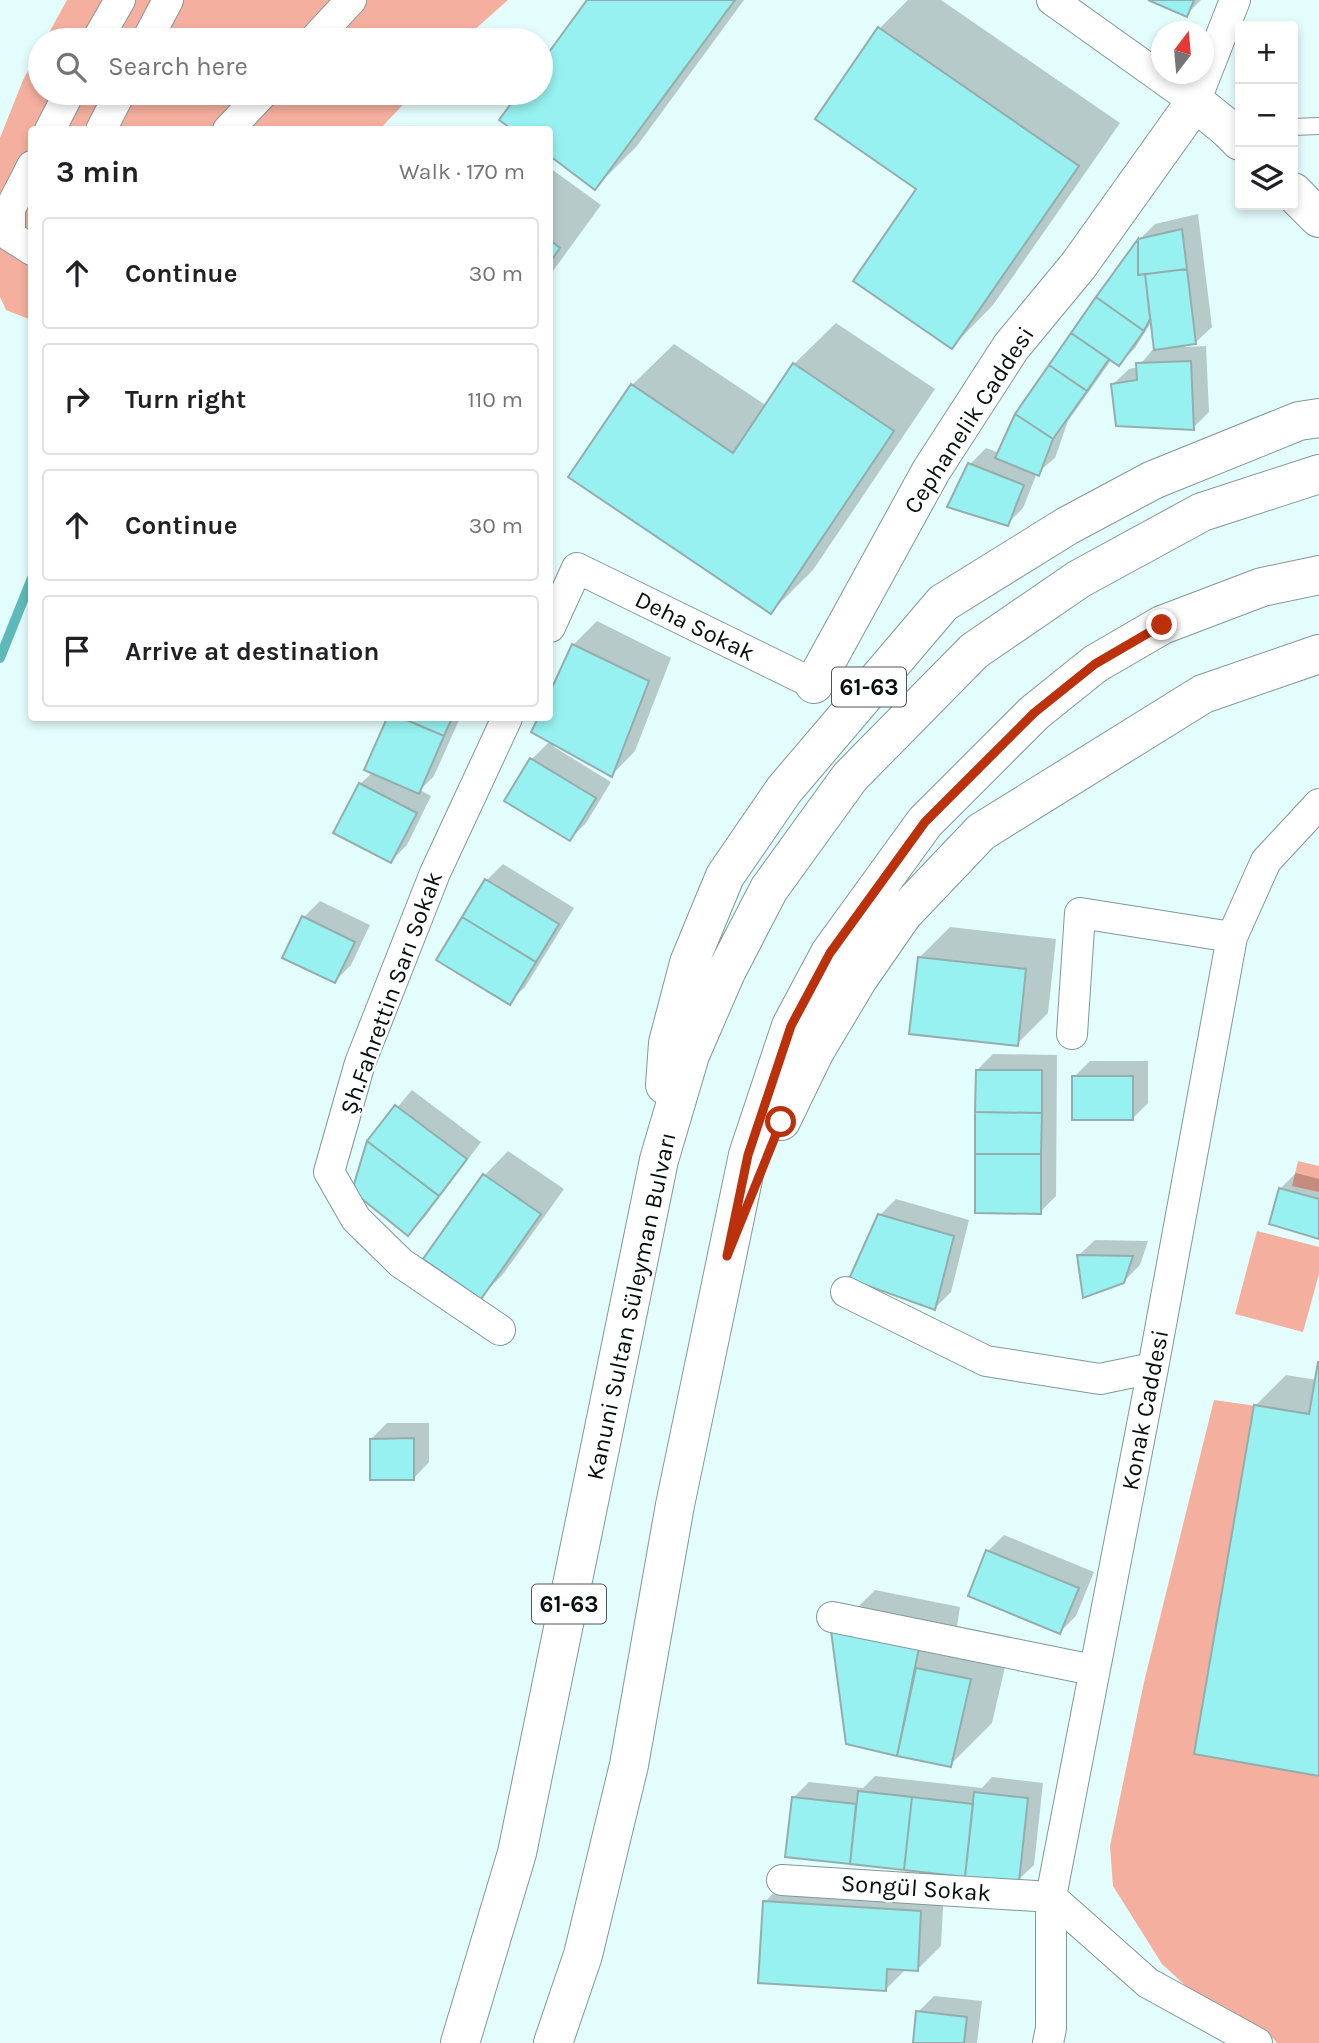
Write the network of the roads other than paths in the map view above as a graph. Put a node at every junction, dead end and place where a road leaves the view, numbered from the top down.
1 (120, 0) edge
2 (168, 0) edge
3 (351, 0) edge
4 (1052, 0) edge
5 (1235, 0) edge
6 (104, 28) edge
7 (153, 28) edge
8 (325, 28) edge
9 (1195, 102) junction
10 (63, 105) edge
11 (114, 105) edge
12 (252, 105) edge
13 (52, 126) edge
14 (103, 126) edge
15 (232, 126) edge
16 (1319, 126) edge
17 (1298, 127) edge
18 (1235, 132) edge
19 (28, 174) edge
20 (1298, 174) edge
21 (1319, 189) edge
22 (1298, 197) edge
23 (1319, 218) edge
24 (28, 247) edge
25 (1319, 418) edge
26 (1319, 474) edge
27 (1319, 575) edge
28 (553, 620) edge
29 (1319, 654) edge
30 (814, 684) joint
31 (506, 721) edge
32 (1319, 804) edge
33 (1232, 937) junction
34 (1072, 1034) dead end
35 (659, 1160) junction
36 (727, 1256) junction
37 (846, 1292) dead end
38 (499, 1330) dead end
39 (1153, 1368) junction
40 (832, 1617) dead end
41 (1093, 1670) junction
42 (782, 1880) dead end
43 (1051, 1898) junction
44 (460, 2043) edge
45 (553, 2043) edge
46 (1048, 2043) edge
47 (1257, 2043) edge

1 - 6 street
2 - 7 street
3 - 8 street
4 - 9 street
5 - 9 street
9 - 18 main road
9 - 30 main road, Cephanelik Caddesi
10 - 13 street
11 - 14 street
12 - 15 street
16 - 17 lane
19 - 24 street
20 - 21 main road
22 - 23 main road
25 - 35 main road, 61-63
26 - 35 main road, Kanuni Sultan Süleyman Bulvarı / 61-63
27 - 36 main road
28 - 30 street, Deha Sokak
29 - 36 main road
31 - 38 street, Şh.Fahrettin Sarı Sokak
32 - 33 street, Konak Caddesi
33 - 34 street
33 - 39 street, Konak Caddesi
35 - 44 main road, Kanuni Sultan Süleyman Bulvarı / 61-63
36 - 45 main road
37 - 39 street
39 - 41 street, Konak Caddesi
40 - 41 street
41 - 43 street, Konak Caddesi
42 - 43 street, Songül Sokak
43 - 46 street, Konak Caddesi
43 - 47 street

